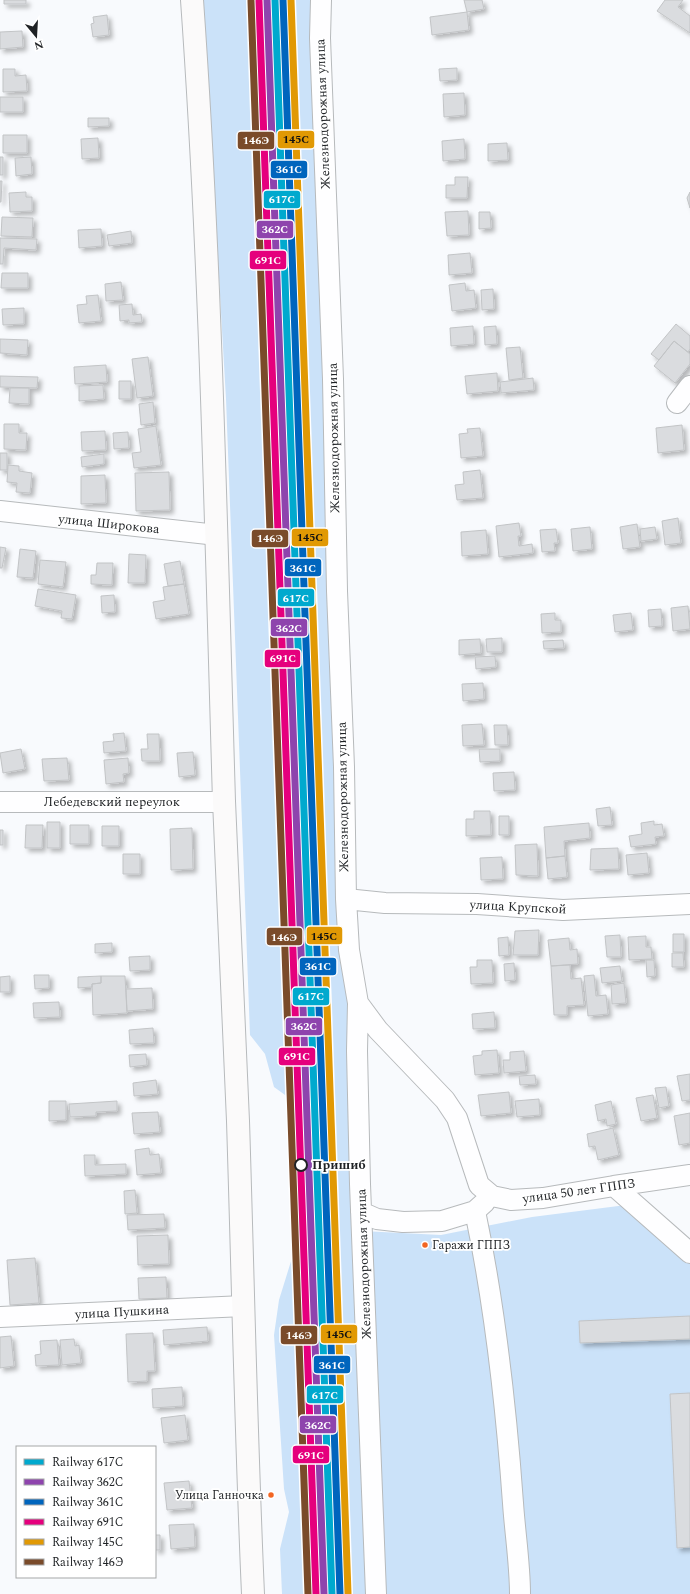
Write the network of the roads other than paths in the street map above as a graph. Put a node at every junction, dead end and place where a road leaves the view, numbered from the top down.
1 (192, 0) edge
2 (321, 0) edge
3 (690, 386) edge
4 (677, 403) dead end
5 (0, 511) edge
6 (217, 535) junction
7 (0, 802) edge
8 (224, 802) junction
9 (346, 899) junction
10 (690, 904) edge
11 (358, 1003) junction
12 (690, 1175) edge
13 (614, 1186) junction
14 (492, 1196) junction
15 (475, 1211) junction
16 (362, 1212) junction
17 (690, 1253) edge
18 (244, 1306) junction
19 (0, 1317) edge
20 (253, 1594) edge
21 (376, 1594) edge
22 (520, 1594) edge

1 - 6 main road
2 - 9 street, Железнодорожная улица
3 - 4 street
5 - 6 street, улица Широкова
6 - 8 main road
7 - 8 street, Лебедевский переулок
8 - 18 main road
9 - 10 street, улица Крупской
9 - 11 street, Железнодорожная улица
11 - 14 street
11 - 16 street, Железнодорожная улица
12 - 13 street, улица 50 лет ГППЗ
13 - 14 street, улица 50 лет ГППЗ
13 - 17 street
14 - 15 street
15 - 16 street
15 - 22 street
16 - 21 street, Железнодорожная улица
18 - 19 street, улица Пушкина
18 - 20 main road

